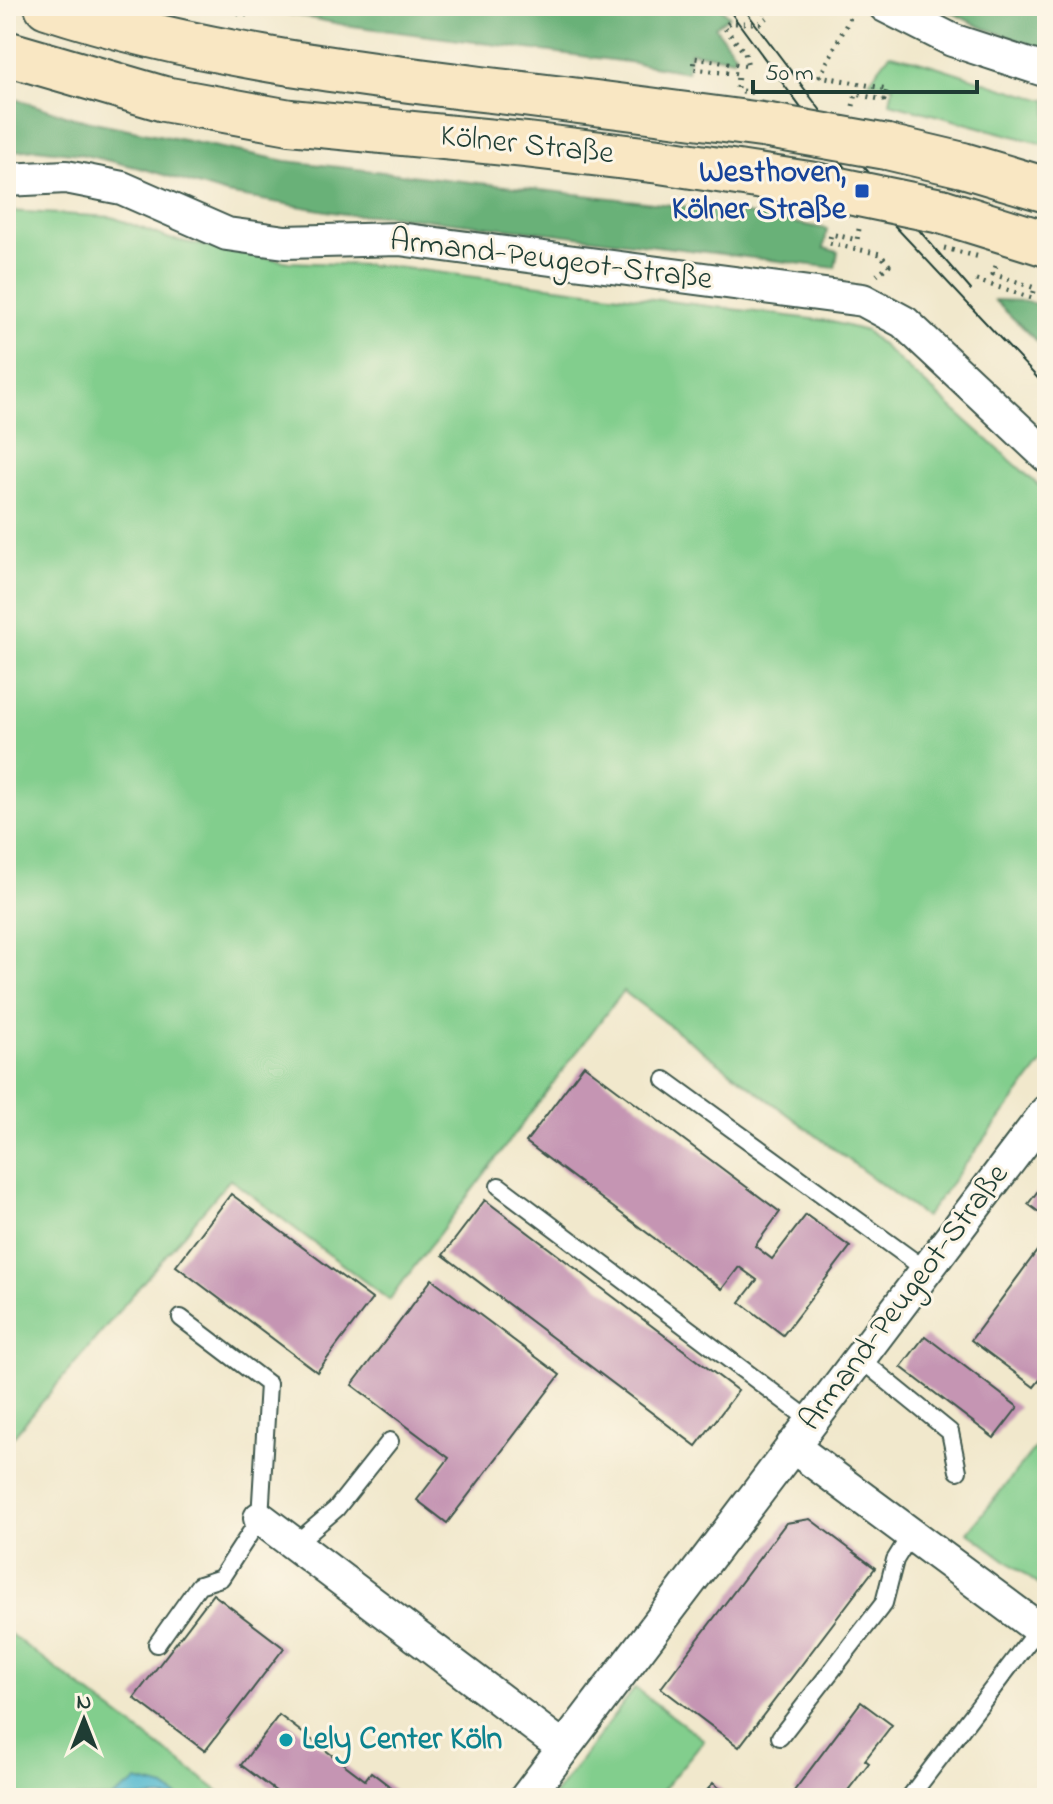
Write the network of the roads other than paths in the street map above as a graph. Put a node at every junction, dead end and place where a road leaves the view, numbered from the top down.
1 (47, 6) edge
2 (885, 6) edge
3 (6, 53) edge
4 (1047, 71) edge
5 (6, 180) edge
6 (1047, 190) edge
7 (1047, 244) edge
8 (1047, 456) edge
9 (665, 1080) dead end
10 (1047, 1111) edge
11 (499, 1186) dead end
12 (926, 1270) junction
13 (181, 1318) dead end
14 (859, 1358) junction
15 (802, 1434) junction
16 (390, 1441) dead end
17 (958, 1471) dead end
18 (260, 1518) junction
19 (911, 1534) junction
20 (295, 1544) junction
21 (1042, 1632) edge
22 (157, 1644) dead end
23 (780, 1737) dead end
24 (564, 1748) junction
25 (526, 1798) edge
26 (909, 1798) edge

1 - 6 main road, Kölner Straße, bridge
2 - 4 street
3 - 7 main road, Kölner Straße, bridge
5 - 8 street, Armand-Peugeot-Straße
9 - 12 lane
10 - 12 street, Armand-Peugeot-Straße
11 - 15 lane
12 - 14 street, Armand-Peugeot-Straße
13 - 18 lane
14 - 15 street, Armand-Peugeot-Straße
14 - 17 lane
15 - 19 street, Armand-Peugeot-Straße
15 - 24 street, Armand-Peugeot-Straße
16 - 20 lane
18 - 20 street
18 - 22 lane
19 - 21 street, Armand-Peugeot-Straße
19 - 23 lane
20 - 24 street
21 - 26 lane
24 - 25 street, Armand-Peugeot-Straße

